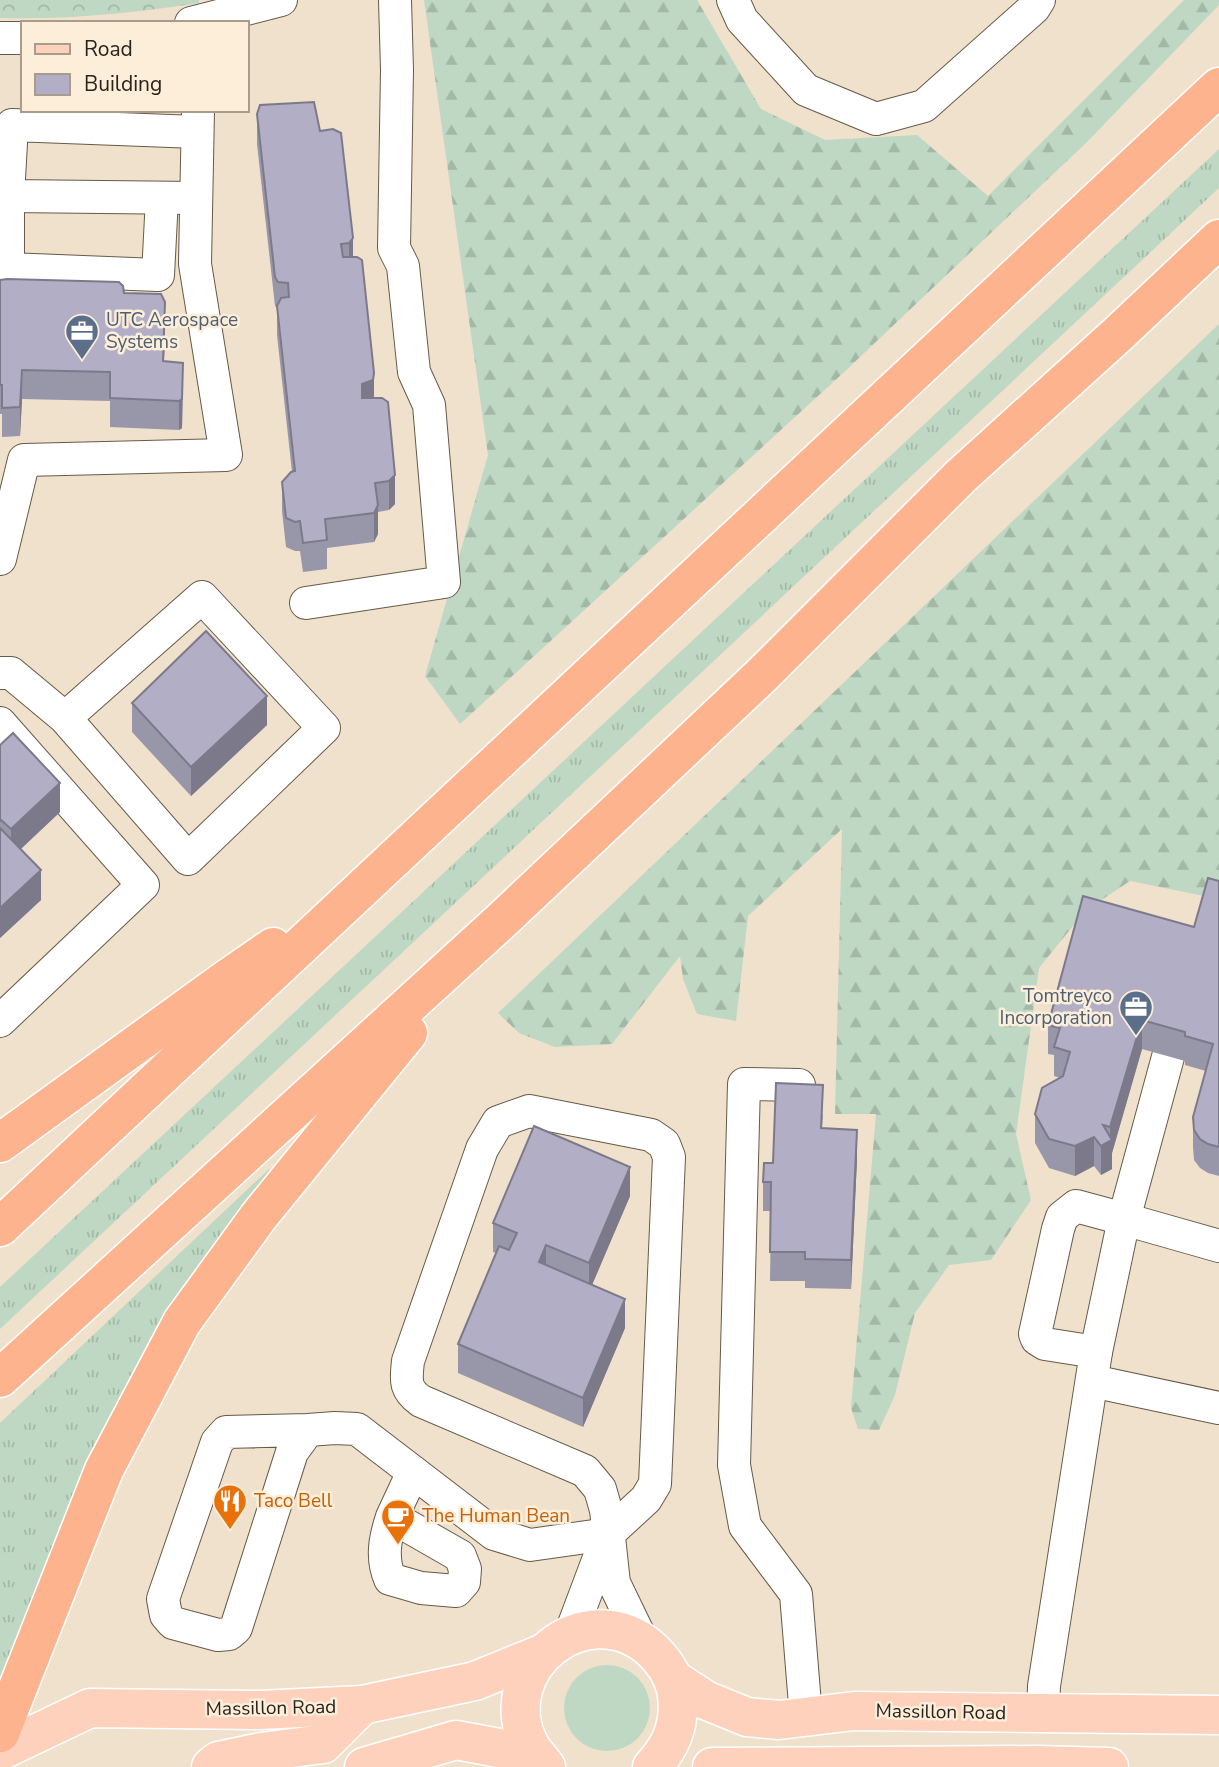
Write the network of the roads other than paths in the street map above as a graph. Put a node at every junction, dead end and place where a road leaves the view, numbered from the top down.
1 (281, 0) edge
2 (395, 0) edge
3 (733, 0) edge
4 (1028, 3) edge
5 (230, 7) edge
6 (199, 21) edge
7 (0, 38) edge
8 (21, 38) edge
9 (1219, 88) edge
10 (198, 121) edge
11 (8, 196) junction
12 (162, 198) junction
13 (196, 198) junction
14 (1219, 239) edge
15 (0, 559) edge
16 (306, 603) dead end
17 (0, 673) edge
18 (65, 718) junction
19 (0, 723) edge
20 (347, 904) junction
21 (501, 921) junction
22 (0, 1021) edge
23 (1168, 1057) dead end
24 (799, 1085) edge
25 (0, 1143) edge
26 (1124, 1219) junction
27 (0, 1227) edge
28 (1219, 1247) edge
29 (1094, 1367) junction
30 (0, 1378) edge
31 (1219, 1408) edge
32 (308, 1430) junction
33 (413, 1472) junction
34 (392, 1517) dead end
35 (608, 1534) junction
36 (642, 1641) junction
37 (557, 1644) junction
38 (673, 1679) junction
39 (362, 1705) junction
40 (1043, 1713) junction
41 (1219, 1715) edge
42 (806, 1717) junction
43 (0, 1733) edge
44 (0, 1751) edge
45 (0, 1759) edge
46 (915, 1766) edge
47 (24, 1767) edge
48 (211, 1767) edge
49 (366, 1767) edge
50 (414, 1767) edge
51 (546, 1767) edge
52 (652, 1767) edge
53 (712, 1767) edge
54 (1109, 1767) edge

1 - 5 street
2 - 16 street
3 - 4 street
5 - 6 street
7 - 8 street
9 - 20 highway
10 - 11 street
10 - 13 street
11 - 12 street
11 - 12 street
12 - 13 street
13 - 15 street
14 - 21 highway
17 - 18 street
18 - 18 street
19 - 22 street
20 - 25 highway
20 - 27 highway
21 - 30 highway
21 - 43 highway
23 - 26 street
24 - 42 street
26 - 28 street
26 - 29 street
26 - 29 street
29 - 31 street
29 - 40 street
32 - 32 street
32 - 33 street
33 - 34 street
33 - 35 street
35 - 35 street
35 - 36 street
35 - 37 street
36 - 37 main road, Massillon Road
36 - 38 main road
37 - 39 main road, Massillon Road
37 - 51 main road
38 - 42 main road, Massillon Road
38 - 52 main road
39 - 44 main road, Massillon Road
39 - 48 main road
40 - 41 main road, Massillon Road
40 - 42 main road, Massillon Road
45 - 47 main road
46 - 53 main road
46 - 54 main road
49 - 50 main road
49 - 51 main road

